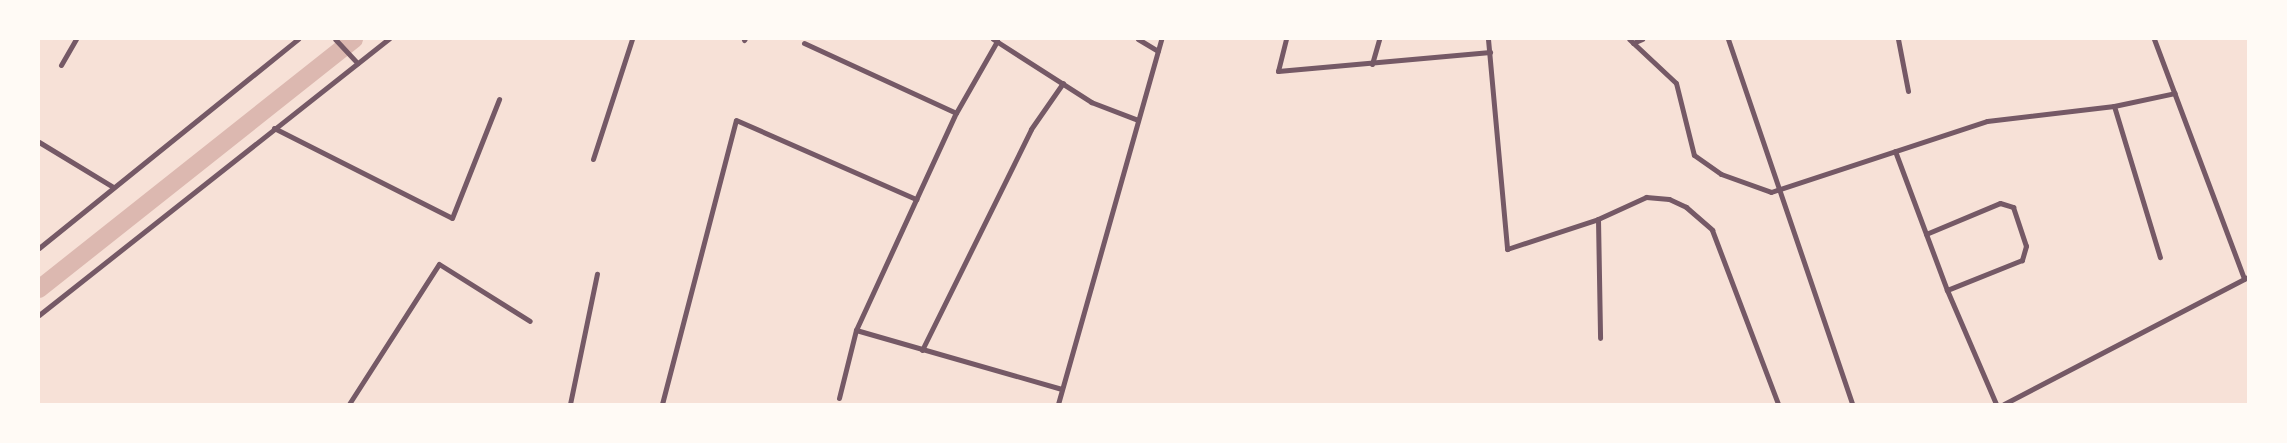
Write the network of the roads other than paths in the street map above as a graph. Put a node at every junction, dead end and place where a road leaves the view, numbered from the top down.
1 (76, 39) edge
2 (298, 39) edge
3 (335, 39) edge
4 (389, 39) edge
5 (632, 39) edge
6 (1138, 39) edge
7 (1161, 39) edge
8 (1286, 39) edge
9 (1379, 39) edge
10 (1488, 39) edge
11 (1642, 39) edge
12 (1728, 39) edge
13 (1898, 39) edge
14 (2154, 39) edge
15 (995, 40) edge
16 (1631, 41) edge
17 (804, 43) dead end
18 (1158, 51) junction
19 (1490, 52) junction
20 (357, 62) junction
21 (1372, 64) junction
22 (61, 65) dead end
23 (1063, 84) junction
24 (1908, 91) dead end
25 (2175, 93) junction
26 (499, 99) dead end
27 (2114, 106) junction
28 (956, 113) junction
29 (1138, 120) junction
30 (274, 128) junction
31 (39, 142) edge
32 (1895, 151) junction
33 (593, 159) dead end
34 (113, 187) junction
35 (1781, 189) junction
36 (916, 199) junction
37 (1598, 219) junction
38 (1926, 234) junction
39 (39, 248) edge
40 (2160, 257) dead end
41 (597, 274) dead end
42 (2246, 278) edge
43 (1947, 290) junction
44 (39, 314) edge
45 (530, 321) dead end
46 (856, 330) junction
47 (1600, 338) dead end
48 (922, 350) junction
49 (1062, 389) junction
50 (839, 398) dead end
51 (349, 404) edge
52 (570, 404) edge
53 (662, 404) edge
54 (1058, 404) edge
55 (1778, 404) edge
56 (1852, 404) edge
57 (1996, 404) edge
58 (2004, 404) edge

1 - 22 street
2 - 34 street
3 - 20 street
4 - 20 street
5 - 33 street
6 - 18 street
7 - 18 street
8 - 21 street
9 - 21 street
10 - 19 street
11 - 16 street
12 - 35 street
13 - 24 street
14 - 25 street
15 - 23 street
15 - 28 street
16 - 35 street
17 - 28 street
18 - 29 street
19 - 21 street
19 - 37 street
20 - 30 street
23 - 29 street
23 - 48 street
25 - 27 street
25 - 42 street
26 - 30 street
27 - 32 street
27 - 40 street
28 - 36 street
29 - 49 street
30 - 44 street
31 - 34 street
32 - 35 street
32 - 38 street
34 - 39 street
35 - 56 street
36 - 46 street
36 - 53 street
37 - 47 street
37 - 55 street
38 - 43 street
38 - 43 street
41 - 52 street
42 - 58 street
43 - 57 street
45 - 51 street
46 - 48 street
46 - 50 street
48 - 49 street
49 - 54 street

